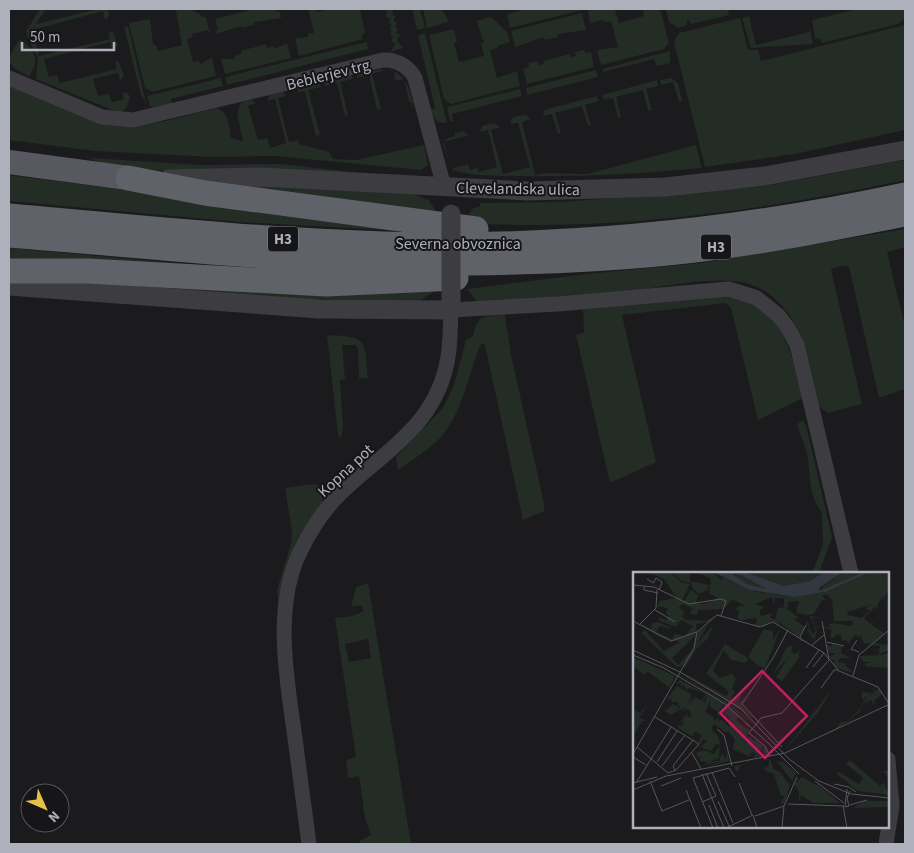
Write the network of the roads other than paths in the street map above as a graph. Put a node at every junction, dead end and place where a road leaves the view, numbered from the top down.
1 (9, 78) edge
2 (905, 150) edge
3 (9, 162) edge
4 (128, 178) junction
5 (444, 187) junction
6 (905, 195) edge
7 (905, 214) edge
8 (9, 216) edge
9 (9, 235) edge
10 (557, 242) junction
11 (524, 261) junction
12 (9, 271) edge
13 (9, 286) edge
14 (451, 310) junction
15 (851, 572) edge
16 (889, 771) edge
17 (889, 825) edge
18 (889, 828) edge
19 (309, 844) edge
20 (886, 844) edge

1 - 5 street, Beblerjev trg
2 - 5 street, Clevelandska ulica
3 - 4 main road
4 - 5 street, Clevelandska ulica
4 - 10 highway
5 - 14 street, Beblerjev trg, bridge
6 - 10 highway, Severna obvoznica / H3
7 - 11 highway, Severna obvoznica / H3
8 - 10 highway, Severna obvoznica / H3
9 - 11 highway, Severna obvoznica / H3
11 - 12 highway
13 - 14 street
14 - 15 street
14 - 19 street, Kopna pot
16 - 17 street
18 - 20 street

